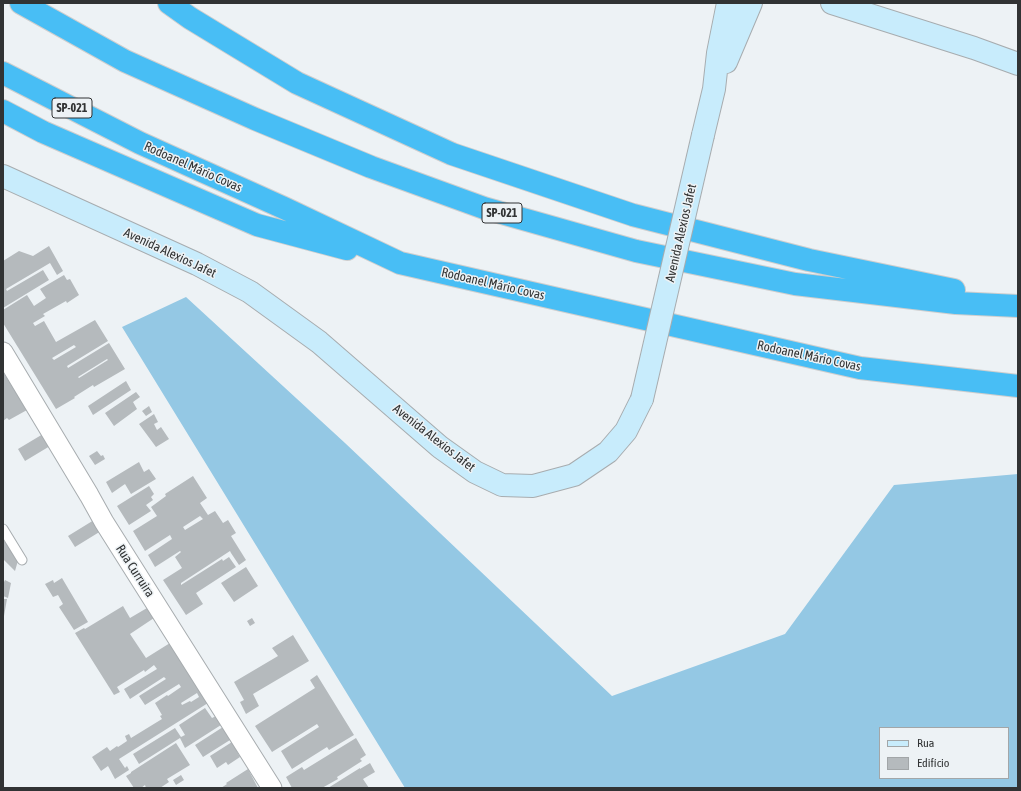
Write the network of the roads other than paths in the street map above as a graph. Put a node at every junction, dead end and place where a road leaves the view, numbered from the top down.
1 (21, 3) edge
2 (169, 3) edge
3 (728, 3) edge
4 (751, 3) edge
5 (832, 3) edge
6 (865, 3) edge
7 (974, 48) junction
8 (1018, 64) edge
9 (3, 73) edge
10 (714, 89) junction
11 (3, 111) edge
12 (3, 176) edge
13 (400, 263) junction
14 (1018, 303) edge
15 (1018, 306) edge
16 (3, 352) edge
17 (1018, 386) edge
18 (3, 529) edge
19 (22, 560) dead end
20 (272, 788) edge

1 - 15 highway, SP-021
2 - 14 highway
3 - 10 main road, Avenida Alexios Jafet
4 - 10 main road, Avenida Alexios Jafet
5 - 7 main road
6 - 7 main road
7 - 8 main road
9 - 13 highway, Rodoanel Mário Covas / SP-021
10 - 12 main road, Avenida Alexios Jafet, bridge
11 - 13 highway
13 - 17 highway, Rodoanel Mário Covas / SP-021
16 - 20 street, Rua Curruira
18 - 19 lane

